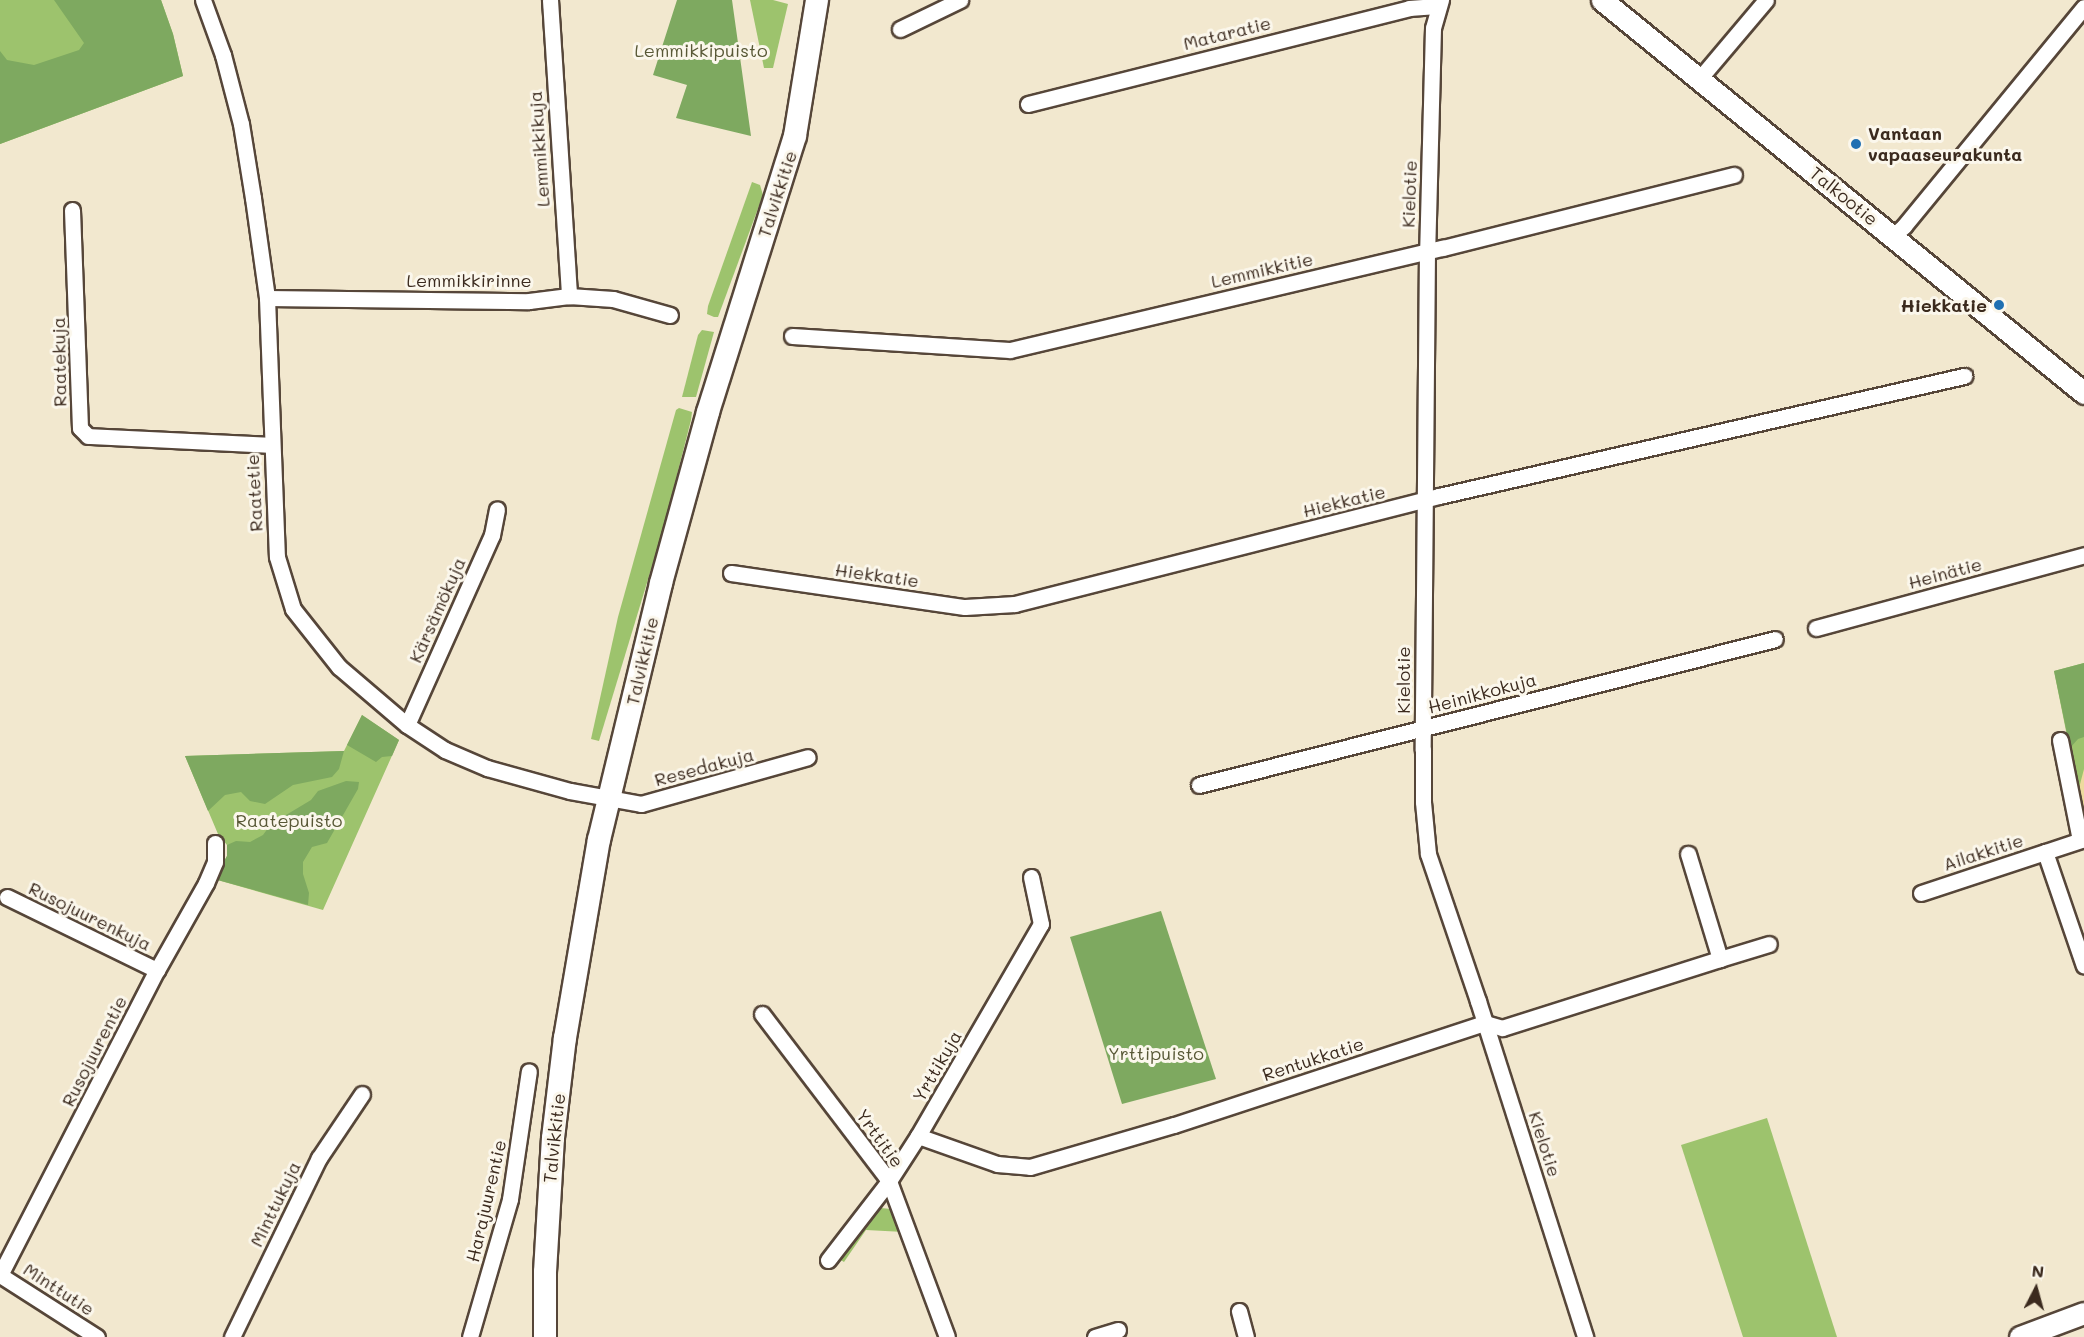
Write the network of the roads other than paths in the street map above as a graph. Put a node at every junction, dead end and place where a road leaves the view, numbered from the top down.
1 (203, 0) edge
2 (550, 0) edge
3 (817, 0) edge
4 (960, 0) edge
5 (1602, 0) edge
6 (1766, 0) edge
7 (1439, 3) edge
8 (2084, 7) edge
9 (900, 29) dead end
10 (1700, 78) junction
11 (1028, 104) dead end
12 (1734, 175) dead end
13 (72, 210) dead end
14 (1893, 236) junction
15 (1427, 251) junction
16 (569, 296) junction
17 (267, 298) junction
18 (670, 315) dead end
19 (792, 336) dead end
20 (1964, 375) dead end
21 (2083, 390) edge
22 (271, 445) junction
23 (1424, 501) junction
24 (497, 509) dead end
25 (2084, 555) edge
26 (730, 573) dead end
27 (1816, 628) dead end
28 (1775, 639) dead end
29 (407, 725) junction
30 (1423, 730) junction
31 (2060, 740) dead end
32 (808, 757) dead end
33 (1199, 785) dead end
34 (608, 798) junction
35 (2082, 839) edge
36 (215, 843) dead end
37 (2044, 852) junction
38 (1689, 854) dead end
39 (1031, 877) dead end
40 (1921, 893) dead end
41 (7, 897) dead end
42 (1769, 944) dead end
43 (1720, 959) junction
44 (2084, 966) edge
45 (157, 970) junction
46 (762, 1014) dead end
47 (1485, 1023) junction
48 (529, 1071) dead end
49 (363, 1094) dead end
50 (918, 1136) junction
51 (889, 1181) junction
52 (828, 1260) dead end
53 (0, 1275) edge
54 (1239, 1311) dead end
55 (2084, 1313) edge
56 (1118, 1330) dead end
57 (96, 1337) edge
58 (232, 1337) edge
59 (470, 1337) edge
60 (545, 1337) edge
61 (947, 1337) edge
62 (1095, 1337) edge
63 (1246, 1337) edge
64 (1585, 1337) edge
65 (2020, 1337) edge

1 - 17 street, Raatetie
2 - 16 street, Lemmikkikuja
3 - 34 main road, Talvikkitie
4 - 9 street
5 - 10 street, Talkootie
6 - 10 street
7 - 11 street, Mataratie
7 - 15 street, Kielotie
8 - 14 street
10 - 14 street, Talkootie
12 - 15 street, Lemmikkitie
13 - 22 street, Raatekuja
14 - 21 street, Talkootie
15 - 19 street, Lemmikkitie
15 - 23 street, Kielotie
16 - 17 street, Lemmikkirinne
16 - 18 street, Lemmikkirinne
17 - 22 street, Raatetie
20 - 23 street, Hiekkatie
22 - 29 street, Raatetie
23 - 26 street, Hiekkatie
23 - 30 street, Kielotie
24 - 29 street, Kärsämökuja
25 - 27 street, Heinätie
28 - 30 street, Heinikkokuja
29 - 34 street, Raatetie
30 - 33 street, Heinikkokuja
30 - 47 street, Kielotie
31 - 35 street
32 - 34 street, Resedakuja
34 - 60 main road, Talvikkitie
35 - 37 street
36 - 45 street, Rusojuurentie
37 - 40 street, Ailakkitie
37 - 44 street, Ailakkitie
38 - 43 street
39 - 50 street, Yrttikuja
41 - 45 street, Rusojuurenkuja
42 - 43 street, Rentukkatie
43 - 47 street, Rentukkatie
45 - 53 street, Rusojuurentie
46 - 51 street, Yrttitie
47 - 50 street, Rentukkatie
47 - 64 street, Kielotie
48 - 59 street, Harajuurentie
49 - 58 street, Minttukuja
50 - 51 street, Yrttikuja
51 - 52 street, Yrttikuja
51 - 61 street, Yrttitie
53 - 57 street, Minttutie
54 - 63 street
55 - 65 street
56 - 62 street

